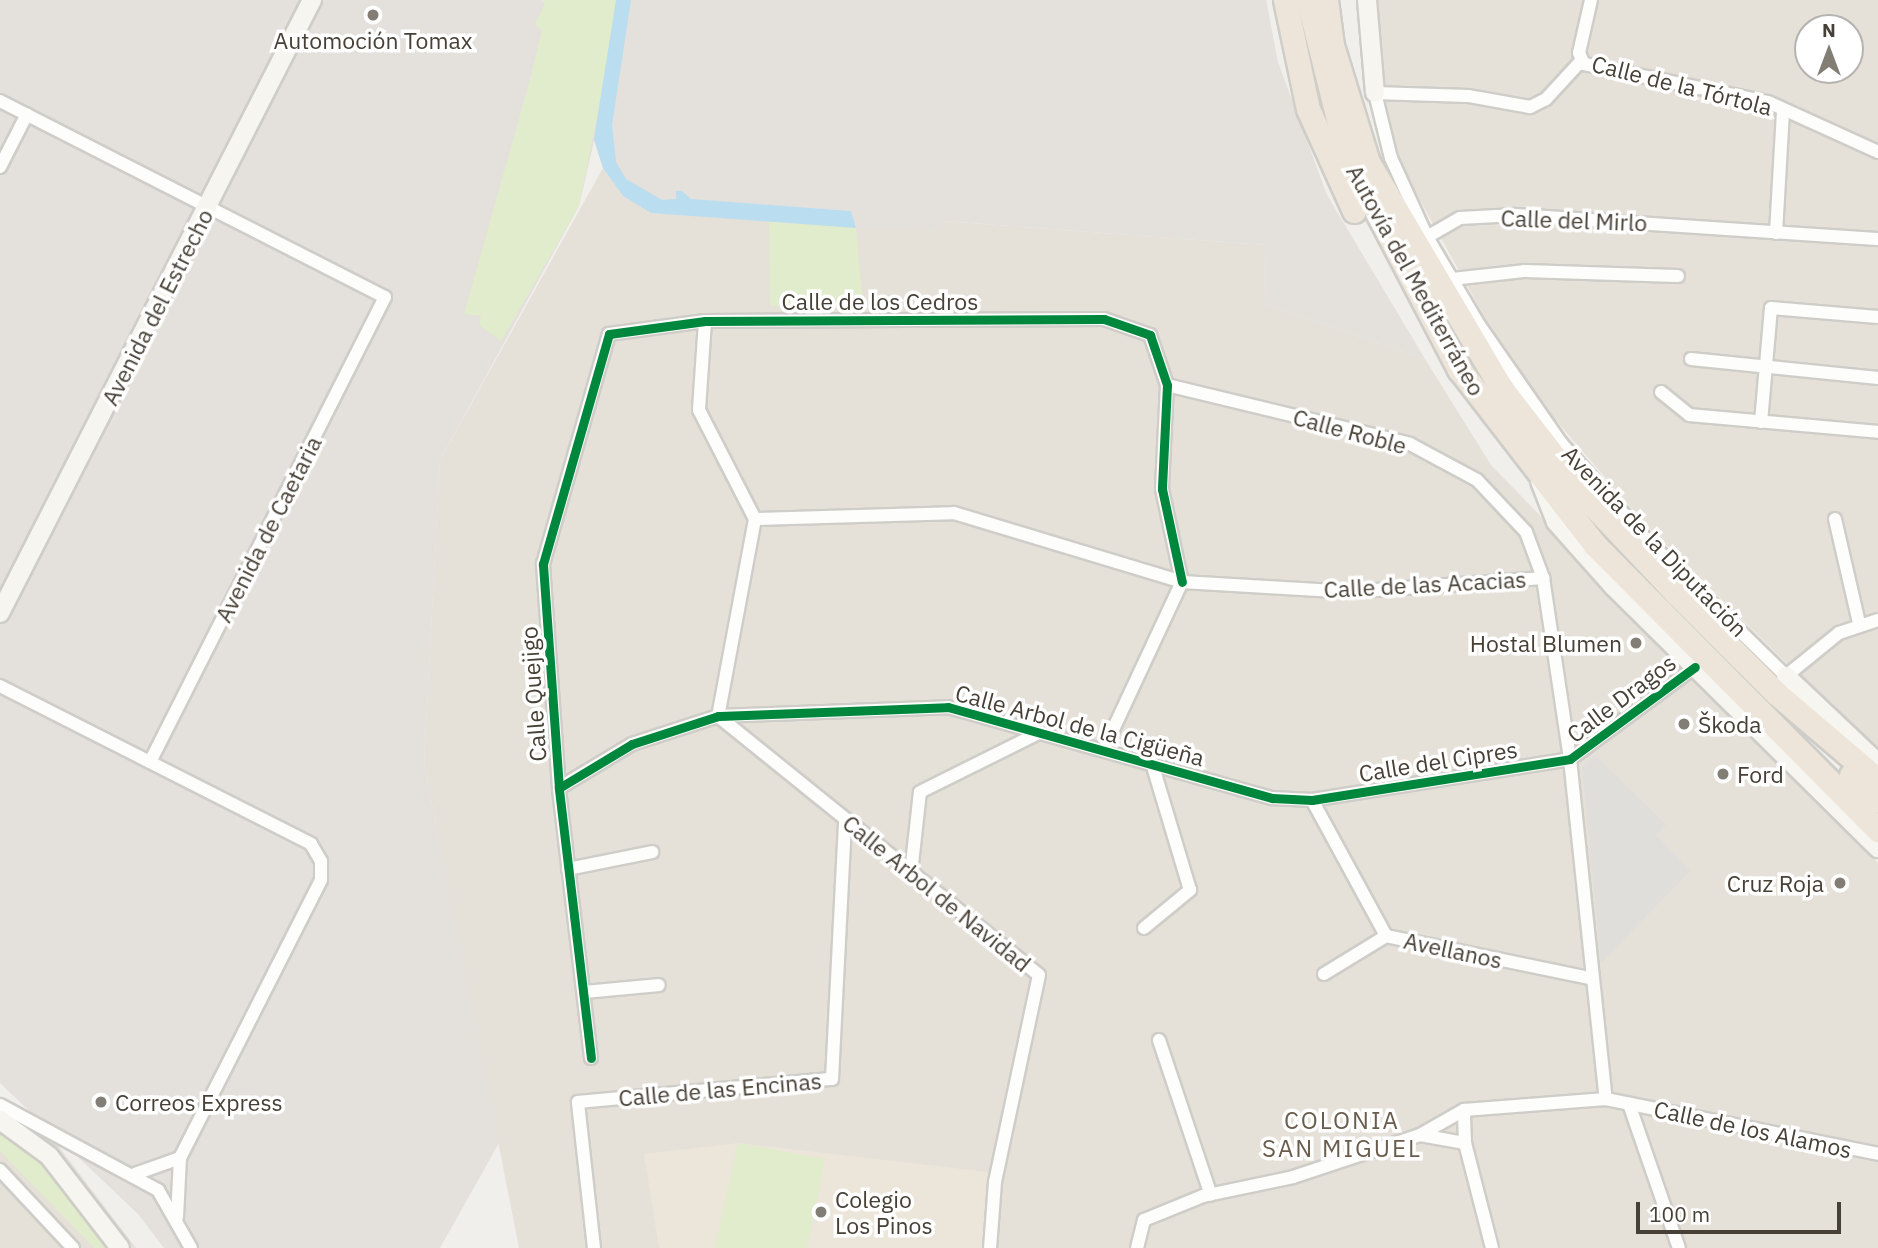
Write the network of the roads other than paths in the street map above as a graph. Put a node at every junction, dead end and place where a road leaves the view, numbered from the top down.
1 (312, 0) edge
2 (1285, 0) edge
3 (1308, 0) edge
4 (1326, 0) edge
5 (1336, 0) edge
6 (1367, 0) edge
7 (1591, 0) edge
8 (1332, 46) junction
9 (1581, 61) junction
10 (1375, 93) junction
11 (0, 101) edge
12 (1783, 110) junction
13 (27, 114) junction
14 (1878, 152) edge
15 (0, 167) edge
16 (208, 207) junction
17 (1776, 233) junction
18 (1427, 237) junction
19 (1878, 239) edge
20 (1678, 276) dead end
21 (1452, 279) junction
22 (1878, 317) edge
23 (705, 321) junction
24 (609, 334) joint
25 (1691, 359) dead end
26 (1766, 365) junction
27 (1459, 369) junction
28 (1878, 378) edge
29 (1167, 385) junction
30 (1661, 392) dead end
31 (1761, 422) junction
32 (1878, 432) edge
33 (755, 519) junction
34 (1835, 519) dead end
35 (1543, 578) junction
36 (1182, 582) junction
37 (0, 613) edge
38 (1878, 620) edge
39 (1859, 623) junction
40 (1696, 658) junction
41 (1781, 685) junction
42 (0, 686) edge
43 (718, 716) junction
44 (1041, 732) junction
45 (1104, 750) junction
46 (1570, 760) junction
47 (150, 762) junction
48 (1152, 763) junction
49 (1878, 763) edge
50 (1878, 780) edge
51 (559, 788) junction
52 (1312, 800) junction
53 (1878, 801) edge
54 (1878, 811) edge
55 (845, 819) junction
56 (1878, 830) edge
57 (1878, 848) edge
58 (652, 852) dead end
59 (568, 869) junction
60 (911, 873) junction
61 (1144, 928) dead end
62 (1386, 936) junction
63 (1324, 974) dead end
64 (1589, 978) junction
65 (659, 985) dead end
66 (585, 992) junction
67 (1159, 1040) dead end
68 (591, 1058) dead end
69 (1606, 1099) junction
70 (1629, 1104) junction
71 (0, 1105) edge
72 (1464, 1110) junction
73 (0, 1120) edge
74 (1420, 1135) junction
75 (1465, 1143) junction
76 (1878, 1154) edge
77 (180, 1158) junction
78 (0, 1170) edge
79 (135, 1174) junction
80 (1211, 1195) junction
81 (177, 1217) junction
82 (73, 1248) edge
83 (120, 1248) edge
84 (191, 1248) edge
85 (594, 1248) edge
86 (990, 1248) edge
87 (1137, 1248) edge
88 (1492, 1248) edge
89 (1679, 1248) edge

1 - 16 street, Avenida del Estrecho
2 - 27 highway
3 - 27 highway, Autovía del Mediterráneo
4 - 8 highway, Autovía del Mediterráneo
5 - 8 highway
6 - 10 street
7 - 9 street, Calle de la Tórtola
8 - 41 highway, Autovía del Mediterráneo
9 - 10 street
9 - 12 street, Calle de la Tórtola
10 - 18 street
11 - 13 street
12 - 14 street, Calle de la Tórtola
12 - 17 street
13 - 15 street
13 - 16 street
16 - 37 street, Avenida del Estrecho
16 - 47 street, Avenida de Caetaria
17 - 18 street, Calle del Mirlo
17 - 19 street, Calle del Mirlo
18 - 21 street, Avenida de la Diputación
20 - 21 street
21 - 41 street, Avenida de la Diputación
22 - 26 street
23 - 24 street, Calle de los Cedros
23 - 29 street, Calle de los Cedros
23 - 33 street
24 - 51 street, Calle Quejigo
25 - 26 street
26 - 28 street
26 - 31 street
27 - 40 highway, Autovía del Mediterráneo
29 - 35 street, Calle Roble
29 - 36 street
30 - 31 street
31 - 32 street
33 - 36 street, Calle de las Acacias
33 - 43 street
34 - 39 street
35 - 36 street, Calle de las Acacias
35 - 46 street, Calle Roble
36 - 45 street
38 - 39 street
39 - 41 street
40 - 46 street, Calle Dragos
40 - 54 highway
40 - 56 highway, Autovía del Mediterráneo
40 - 57 street
41 - 49 street
41 - 50 highway, Autovía del Mediterráneo
41 - 53 highway
42 - 47 street
43 - 44 street, Calle Arbol de la Cigüeña
43 - 51 street, Calle Arbol de la Cigüeña
43 - 55 street, Calle Arbol de Navidad
44 - 45 street, Calle Arbol de la Cigüeña
44 - 60 street
45 - 48 street, Calle Arbol de la Cigüeña
46 - 52 street, Calle del Cipres
46 - 64 street, Calle Dragos
47 - 77 street
48 - 52 street, Calle Arbol de la Cigüeña
48 - 61 street
51 - 59 street, Calle Quejigo
52 - 62 street, Avellanos
55 - 60 street, Calle Arbol de Navidad
55 - 85 street, Calle de las Encinas
58 - 59 street
59 - 66 street, Calle Quejigo
60 - 86 street, Calle Arbol de Navidad
62 - 63 street
62 - 64 street, Avellanos
64 - 69 street, Calle Dragos
65 - 66 street
66 - 68 street, Calle Quejigo
67 - 80 street
69 - 70 street, Calle de los Alamos
69 - 72 street, Calle de los Alamos
70 - 76 street, Calle de los Alamos
70 - 89 street
71 - 79 street
72 - 74 street
72 - 75 street
73 - 83 street
74 - 75 street
74 - 80 street
75 - 88 street
77 - 79 street
77 - 81 street
78 - 82 street
79 - 81 street
80 - 87 street
81 - 84 street

